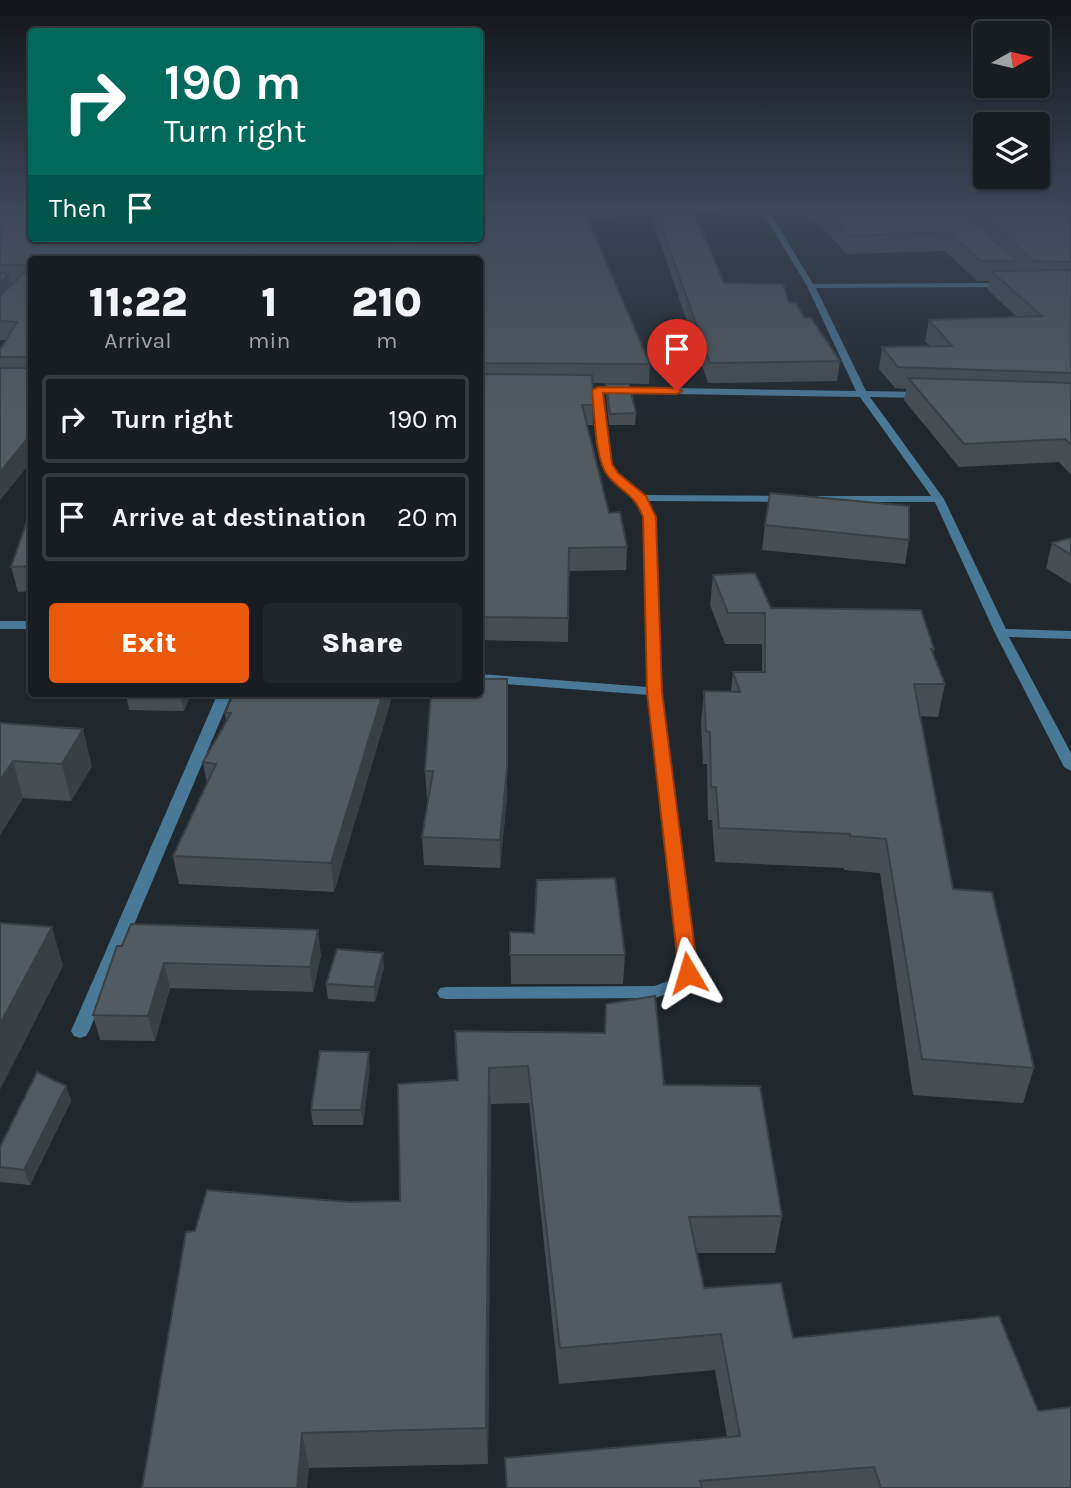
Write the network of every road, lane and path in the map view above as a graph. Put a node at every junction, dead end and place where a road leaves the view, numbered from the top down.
1 (806, 277) edge
2 (1014, 285) edge
3 (811, 286) junction
4 (584, 390) edge
5 (598, 390) junction
6 (862, 393) junction
7 (932, 396) edge
8 (642, 498) junction
9 (939, 499) junction
10 (0, 625) edge
11 (28, 625) edge
12 (1001, 632) junction
13 (1071, 635) edge
14 (483, 678) edge
15 (655, 692) junction
16 (223, 697) edge
17 (1071, 767) edge
18 (446, 993) dead end
19 (80, 1031) dead end

1 - 3 street
2 - 3 street
3 - 6 street
4 - 5 street
5 - 6 street
5 - 8 street
6 - 7 street
6 - 9 street
8 - 9 street
8 - 15 street
9 - 12 street
10 - 11 street
12 - 13 street
12 - 17 street
14 - 15 street
15 - 18 street
16 - 19 street

